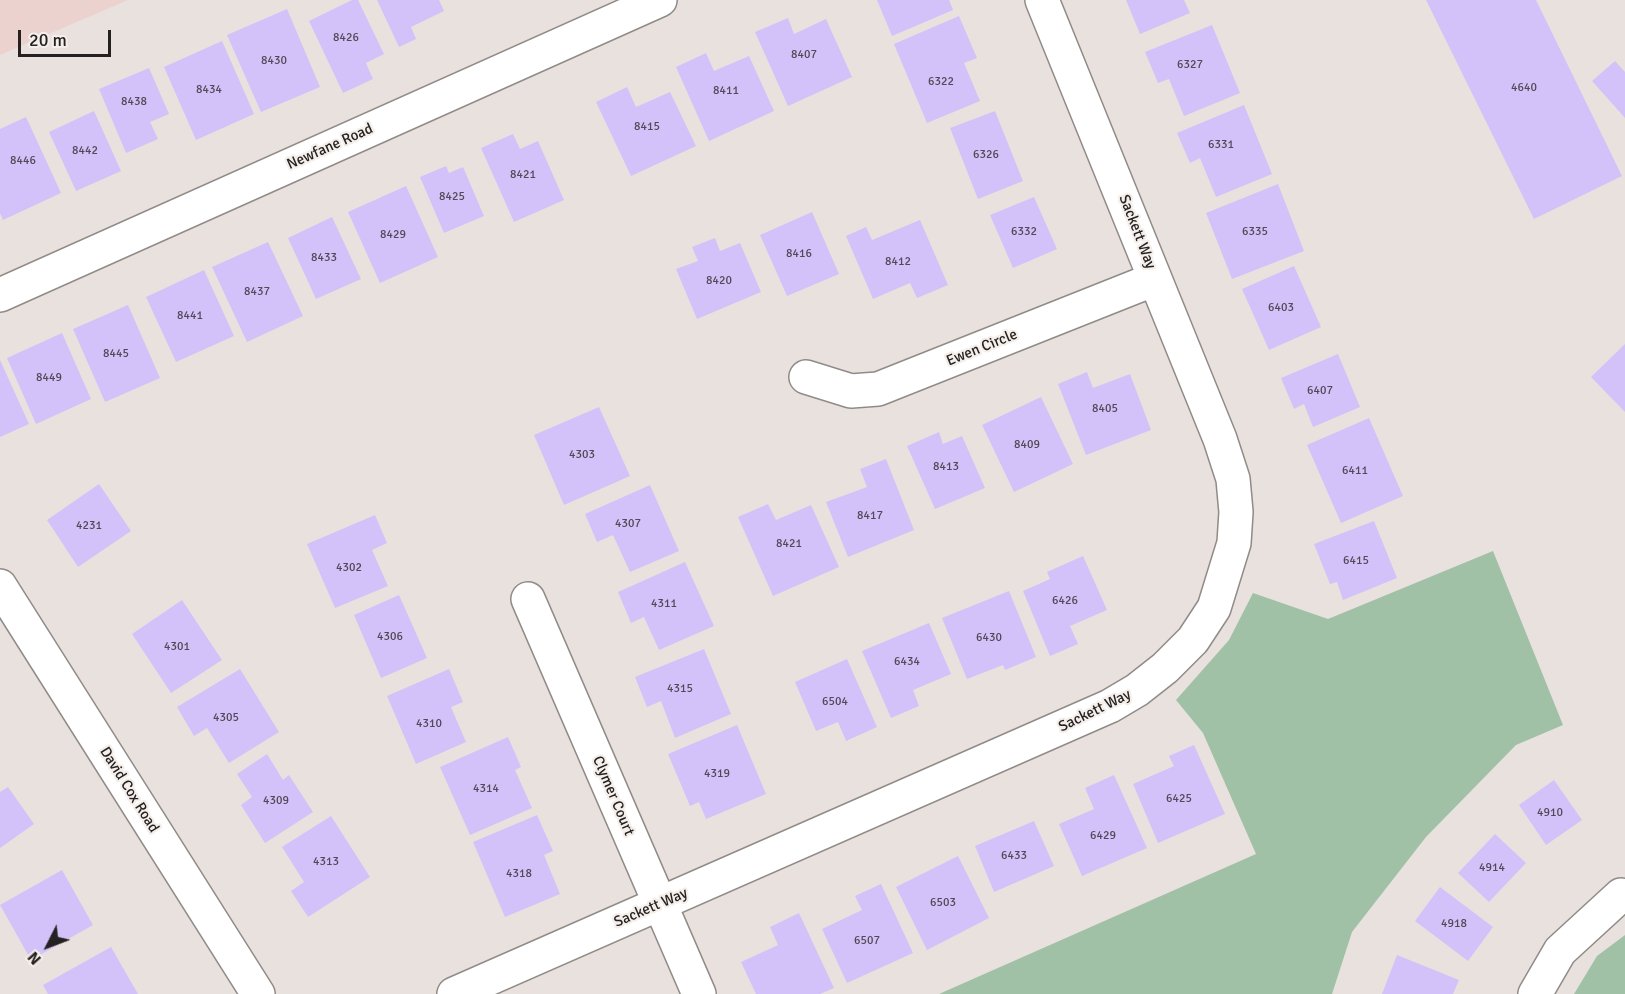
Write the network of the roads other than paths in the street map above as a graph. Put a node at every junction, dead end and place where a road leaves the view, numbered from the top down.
1 (660, 0) edge
2 (1042, 0) edge
3 (1155, 279) junction
4 (0, 295) edge
5 (806, 377) dead end
6 (0, 586) edge
7 (528, 599) dead end
8 (1621, 895) dead end
9 (660, 904) junction
10 (258, 994) edge
11 (454, 994) edge
12 (699, 994) edge
13 (1535, 994) edge

1 - 4 street, Newfane Road
2 - 3 street, Sackett Way
3 - 5 street, Ewen Circle
3 - 9 street, Sackett Way
6 - 10 street, David Cox Road
7 - 9 street, Clymer Court
8 - 13 street
9 - 11 street, Sackett Way
9 - 12 street, Clymer Court

